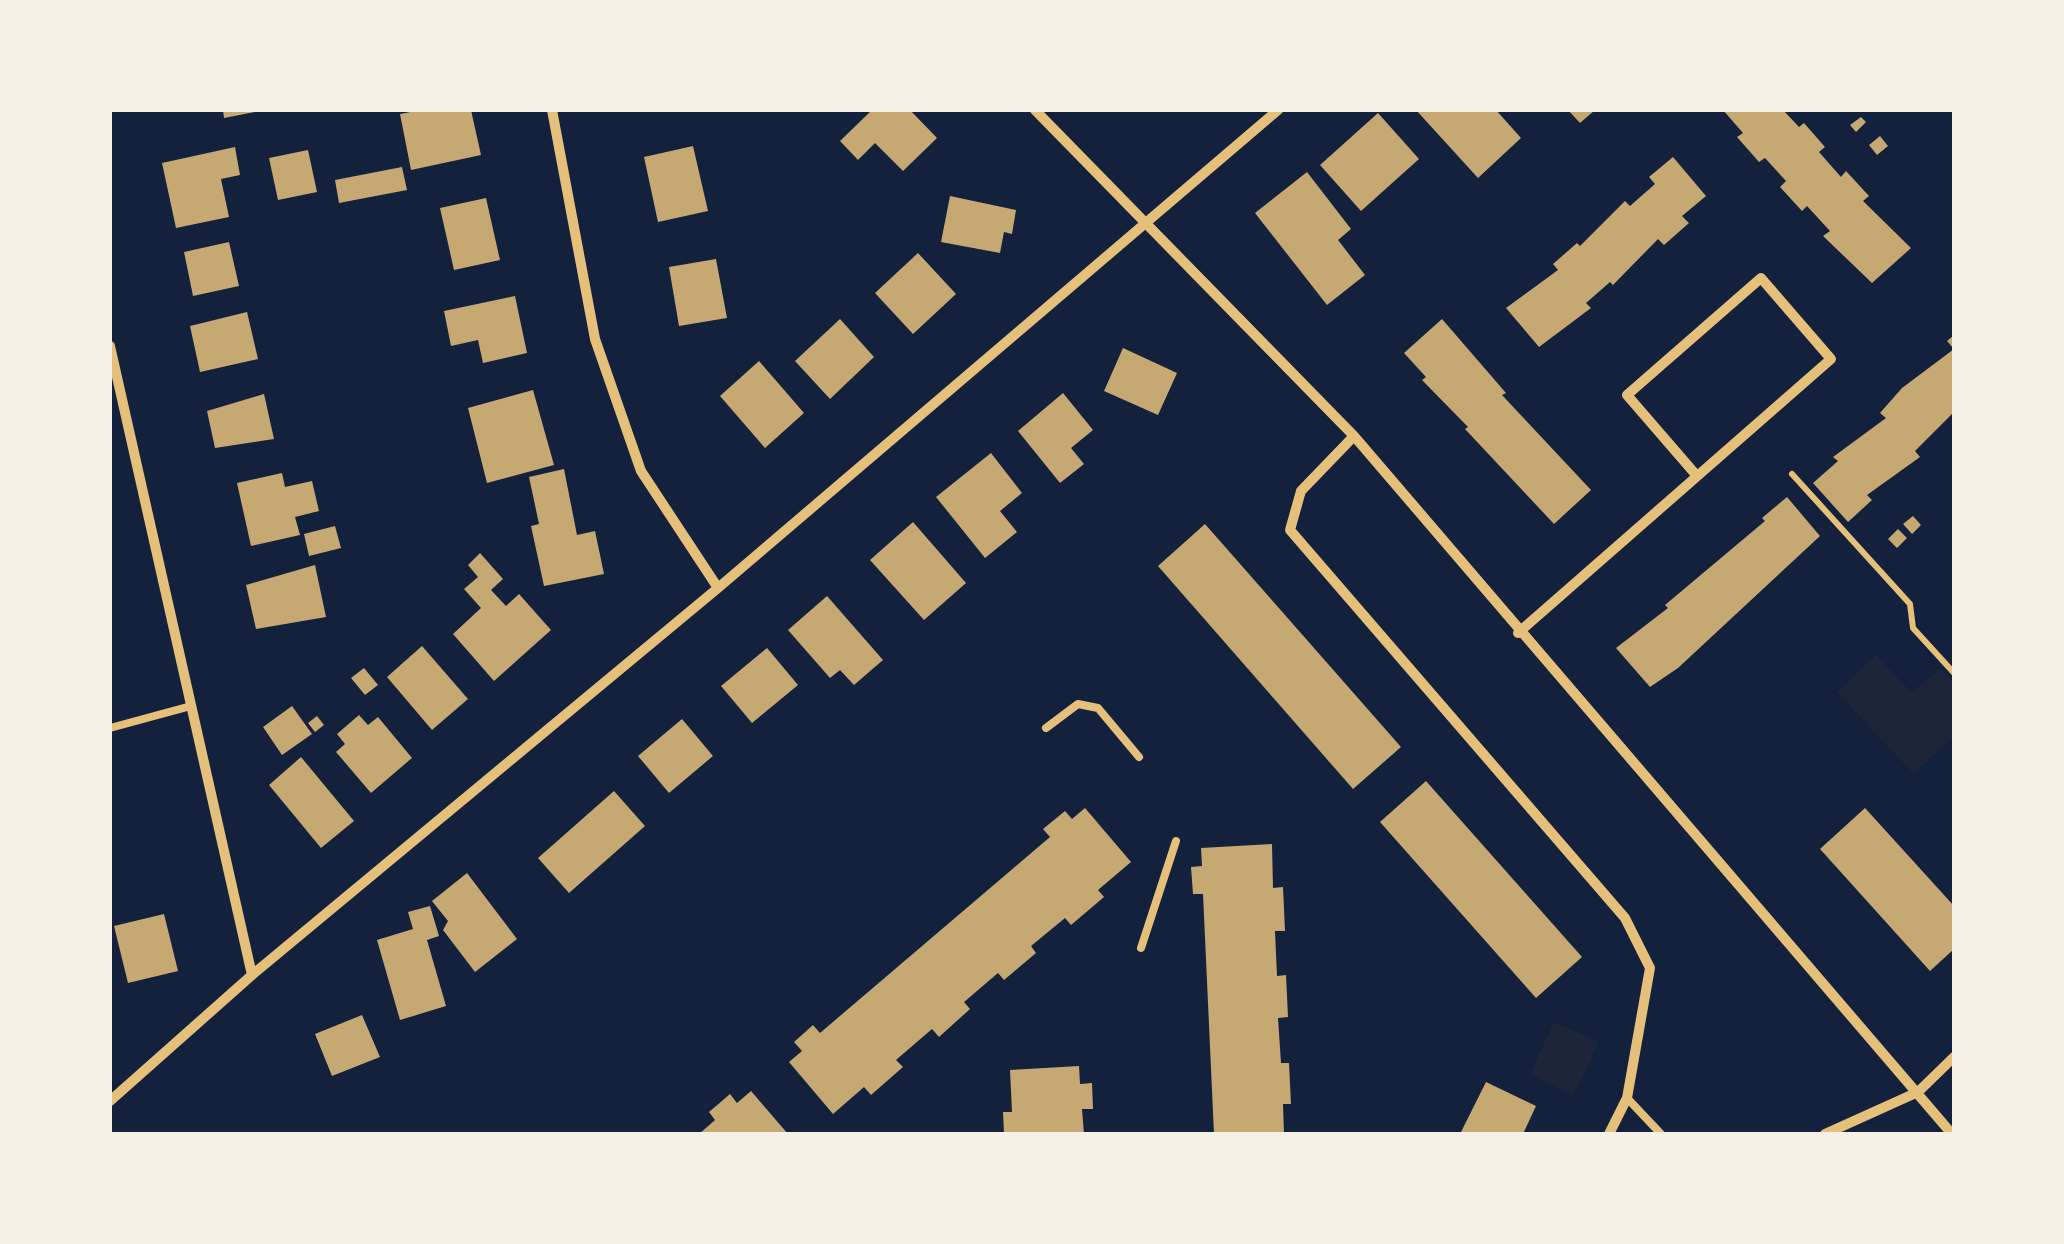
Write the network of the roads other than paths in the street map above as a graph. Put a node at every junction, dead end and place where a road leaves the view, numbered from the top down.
1 (552, 110) edge
2 (1035, 110) edge
3 (1278, 110) edge
4 (1148, 222) junction
5 (110, 346) edge
6 (1354, 436) junction
7 (1697, 476) junction
8 (718, 588) junction
9 (1518, 633) junction
10 (192, 706) junction
11 (110, 728) edge
12 (1046, 728) dead end
13 (1139, 757) dead end
14 (1176, 841) dead end
15 (1141, 948) dead end
16 (252, 975) junction
17 (1954, 1058) edge
18 (1918, 1092) junction
19 (1627, 1098) junction
20 (110, 1101) edge
21 (1609, 1134) edge
22 (1661, 1134) edge
23 (1826, 1134) edge
24 (1952, 1134) edge

1 - 8 street
2 - 4 street
3 - 4 street
4 - 6 street
4 - 8 street
5 - 10 street
6 - 9 street
6 - 19 street
7 - 7 street
7 - 9 street
8 - 16 street
9 - 18 street
10 - 11 lane
10 - 16 street
12 - 13 lane
14 - 15 lane
16 - 20 street
17 - 18 street
18 - 23 street
18 - 24 street
19 - 21 street
19 - 22 lane

